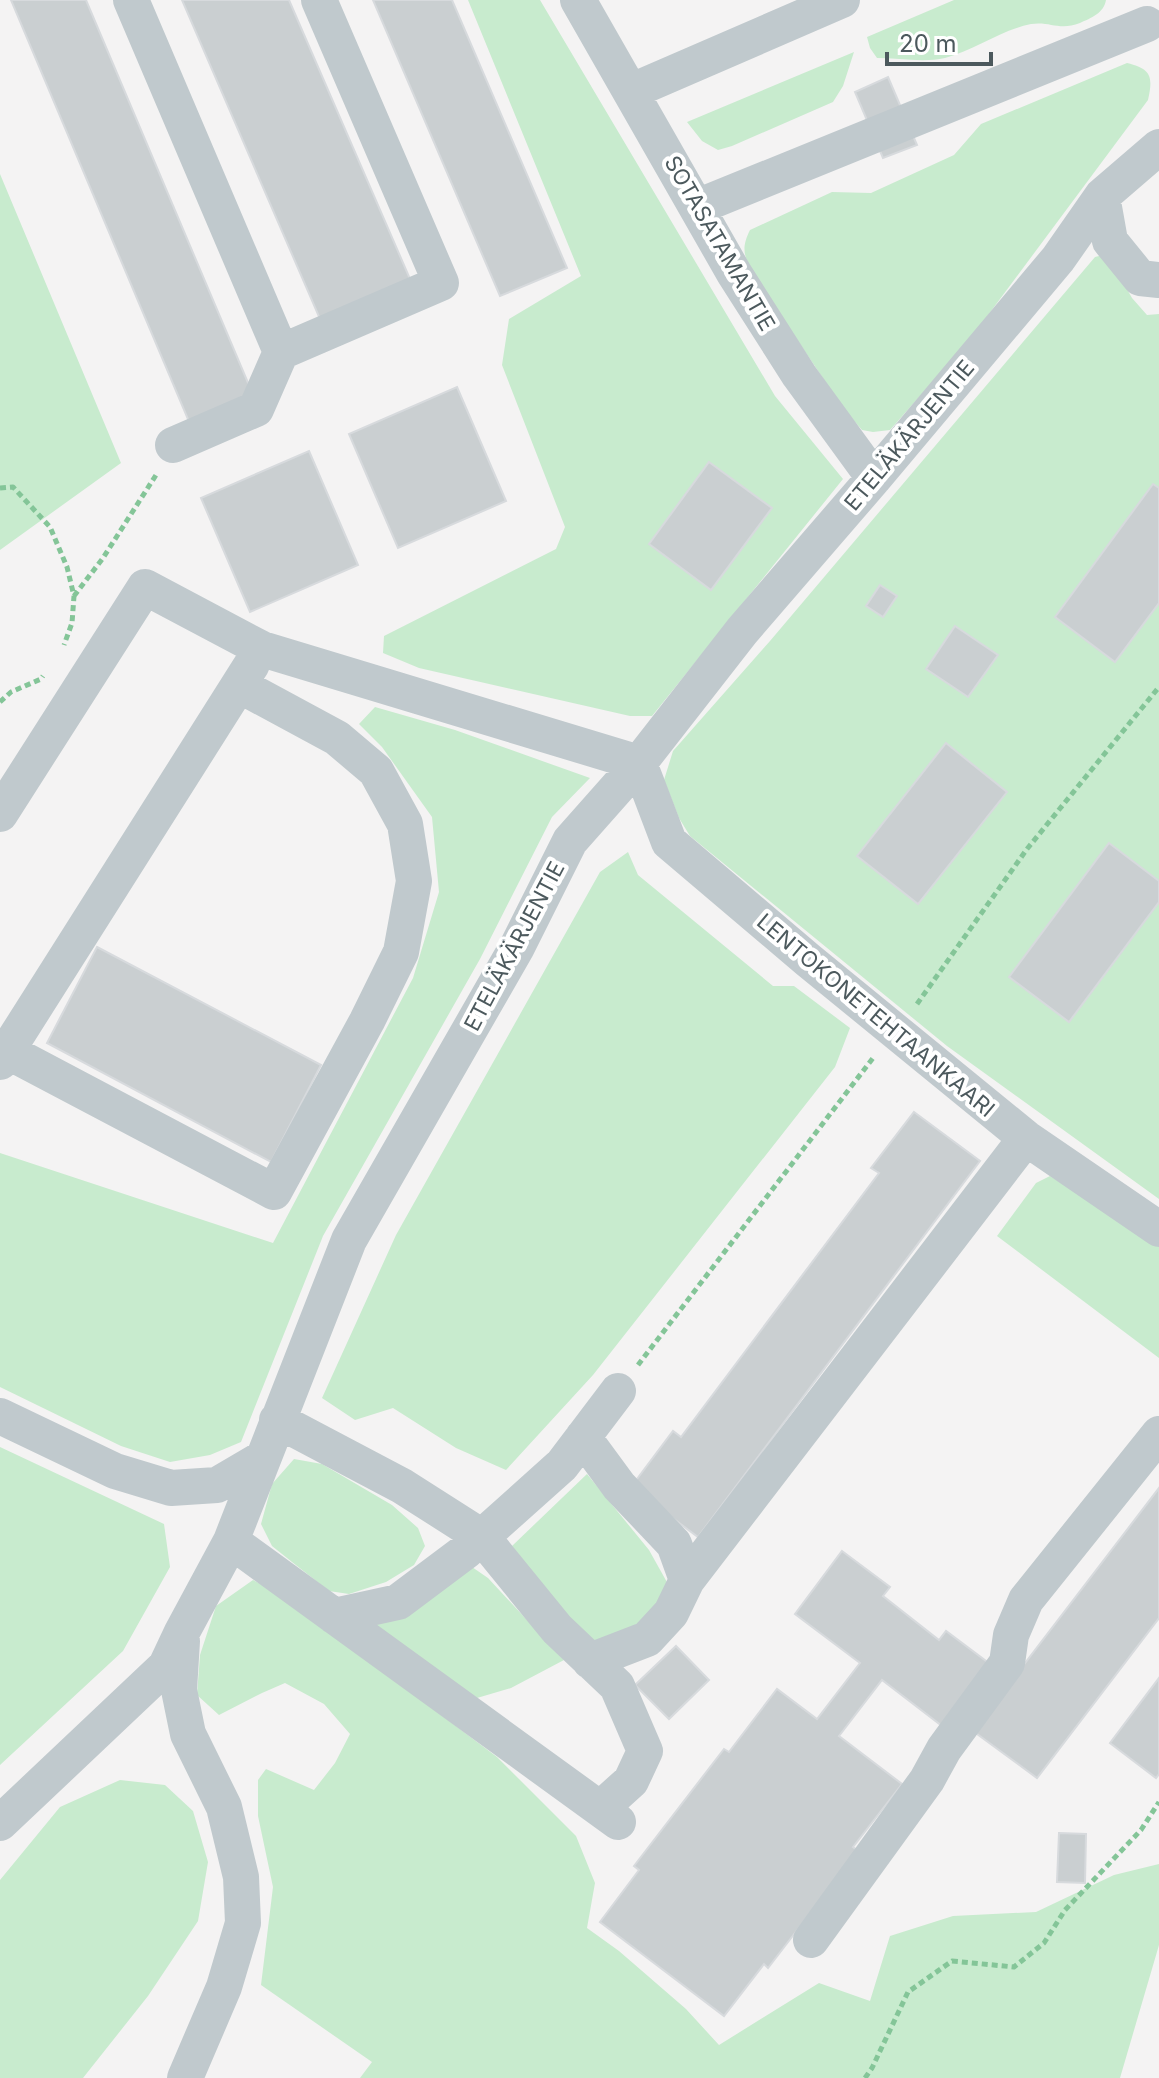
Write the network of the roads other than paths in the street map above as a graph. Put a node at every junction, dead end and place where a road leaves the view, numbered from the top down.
1 (131, 0) edge
2 (319, 0) edge
3 (578, 0) edge
4 (842, 0) edge
5 (1145, 19) edge
6 (632, 91) junction
7 (1159, 147) edge
8 (1102, 196) junction
9 (697, 207) junction
10 (1159, 280) edge
11 (281, 352) junction
12 (173, 445) road end
13 (874, 478) junction
14 (262, 649) junction
15 (239, 685) junction
16 (639, 763) junction
17 (0, 814) edge
18 (4, 1057) edge
19 (1026, 1138) junction
20 (1159, 1229) edge
21 (618, 1391) dead end
22 (0, 1416) edge
23 (277, 1420) junction
24 (1159, 1434) edge
25 (583, 1437) junction
26 (263, 1458) junction
27 (482, 1537) junction
28 (231, 1541) junction
29 (687, 1580) junction
30 (334, 1616) junction
31 (182, 1632) junction
32 (590, 1661) junction
33 (0, 1823) edge
34 (811, 1940) dead end
35 (185, 2078) edge

1 - 11 street
2 - 11 street
3 - 6 street, SOTASATAMANTIE
4 - 6 street
5 - 9 street
6 - 9 street, SOTASATAMANTIE
7 - 8 street, ETELÄKÄRJENTIE
8 - 10 street
8 - 13 street, ETELÄKÄRJENTIE
9 - 13 street, SOTASATAMANTIE
11 - 12 street
13 - 16 street, ETELÄKÄRJENTIE
14 - 15 street
14 - 16 street
14 - 17 street
15 - 18 street
15 - 18 street
16 - 19 street, LENTOKONETEHTAANKAARI
16 - 23 street, ETELÄKÄRJENTIE
19 - 20 street, LENTOKONETEHTAANKAARI
19 - 29 street
21 - 25 street
22 - 26 street
23 - 26 street, ETELÄKÄRJENTIE
23 - 27 street
24 - 34 street
25 - 27 street
25 - 29 street
26 - 28 street, ETELÄKÄRJENTIE
27 - 30 street
27 - 32 street
28 - 30 street
28 - 31 street, ETELÄKÄRJENTIE
29 - 32 street
30 - 32 street
31 - 33 street, ETELÄKÄRJENTIE
31 - 35 street

